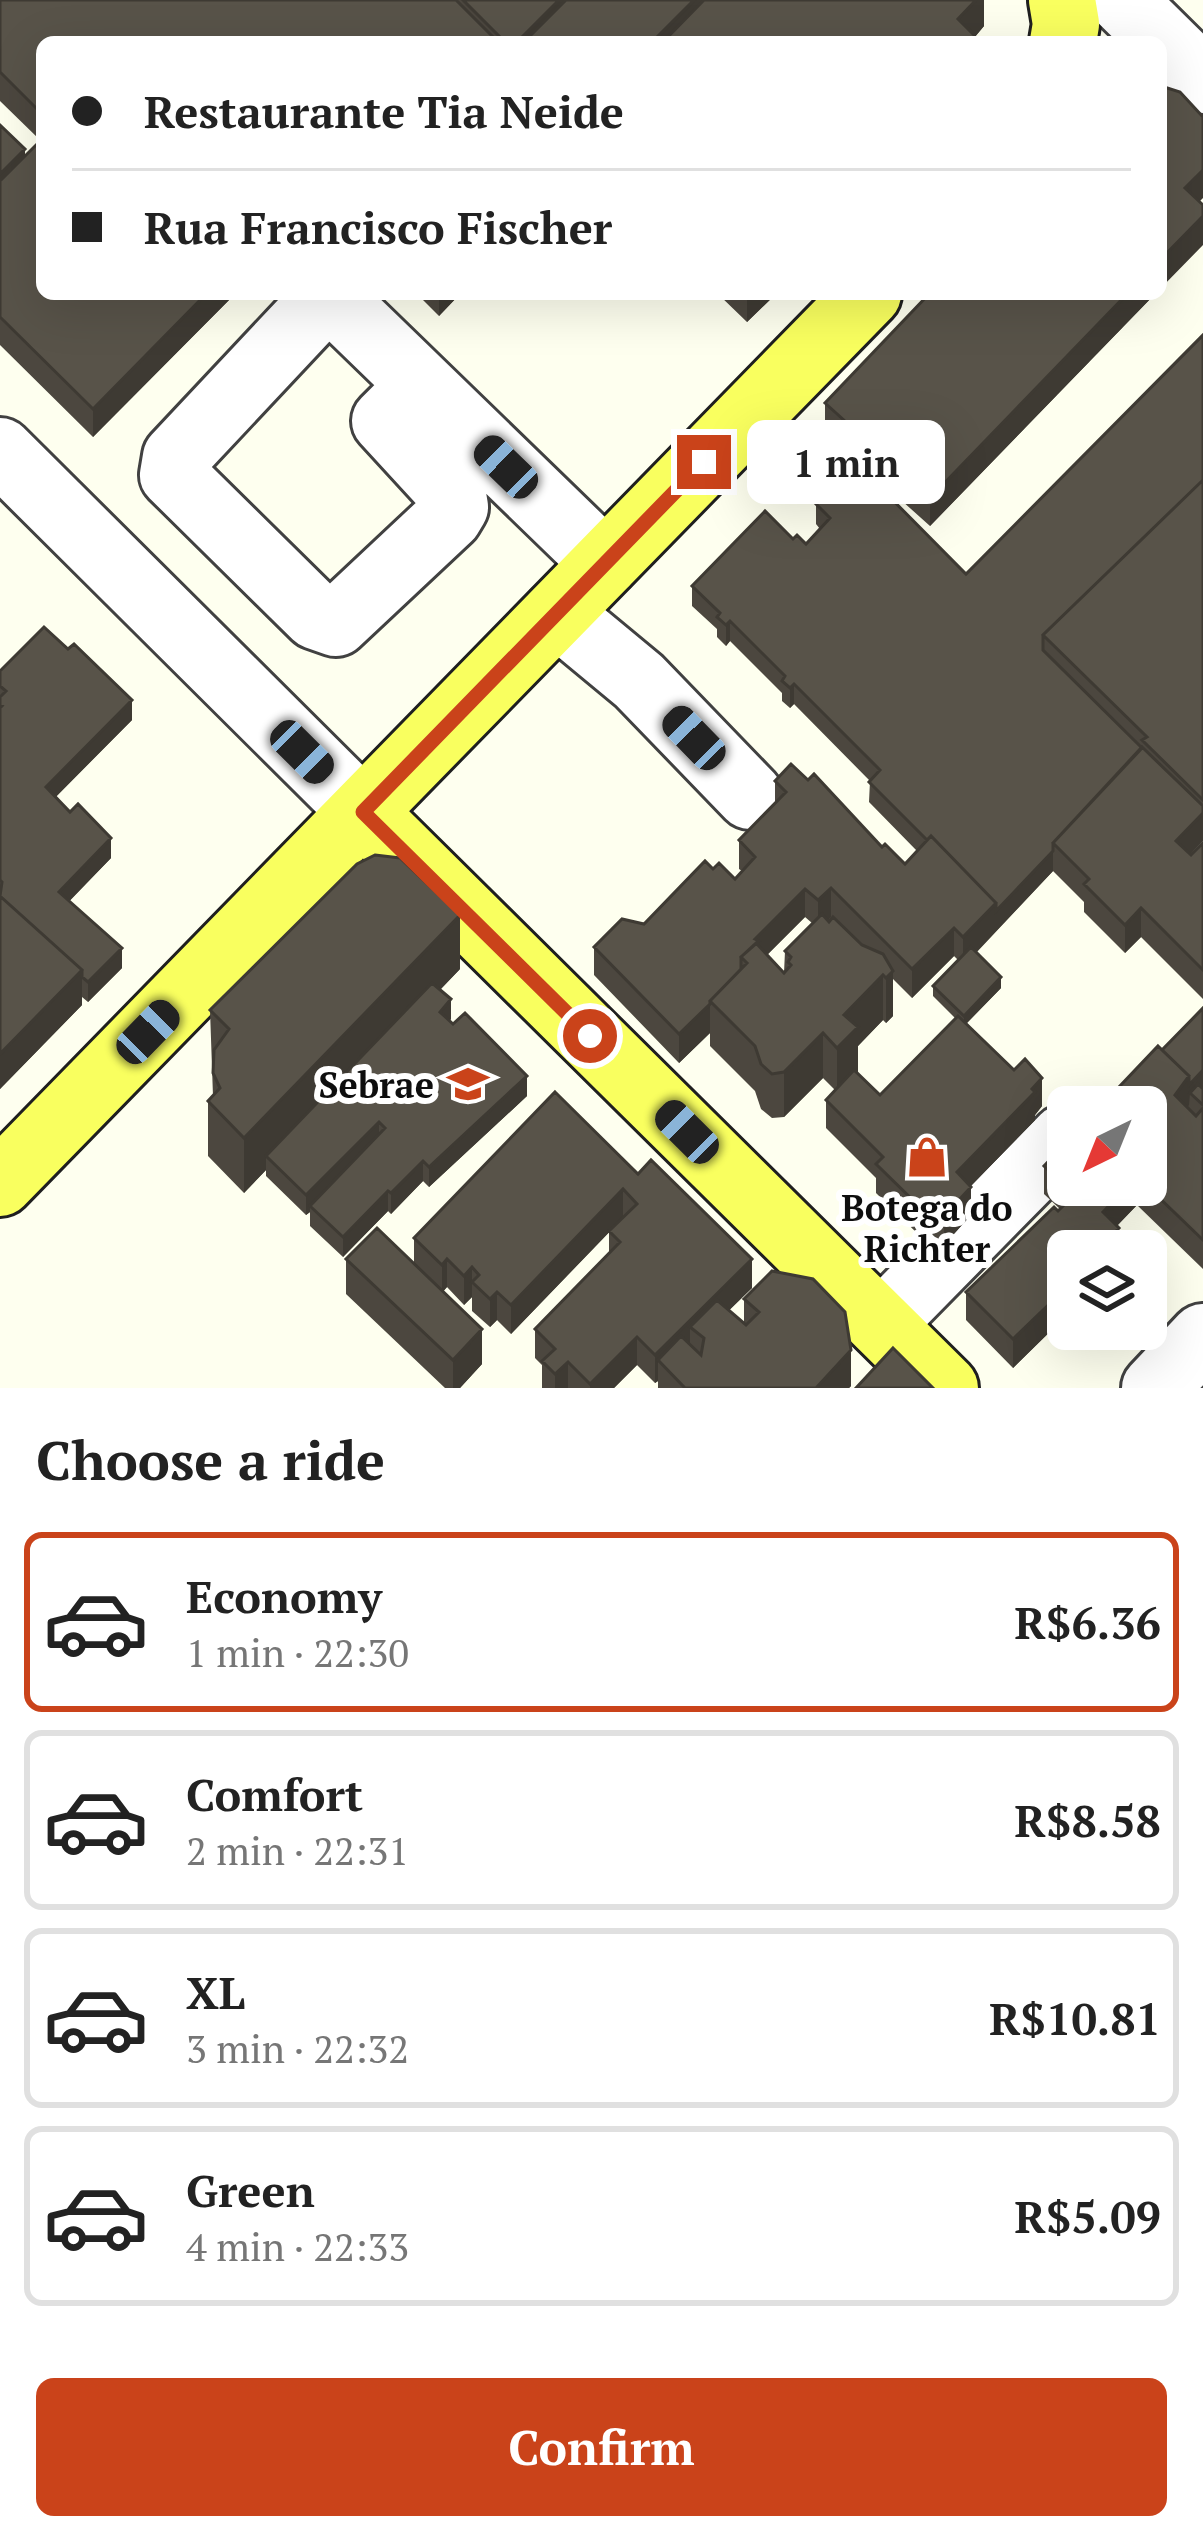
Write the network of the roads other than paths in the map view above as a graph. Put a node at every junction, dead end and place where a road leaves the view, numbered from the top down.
1 (1063, 0) edge
2 (1122, 0) edge
3 (1065, 36) edge
4 (1158, 36) edge
5 (1167, 44) edge
6 (1203, 80) edge
7 (1167, 85) edge
8 (1203, 95) edge
9 (862, 300) edge
10 (421, 385) junction
11 (0, 451) edge
12 (605, 563) junction
13 (557, 613) junction
14 (750, 796) dead end
15 (363, 812) junction
16 (1047, 1155) edge
17 (0, 1184) edge
18 (881, 1324) junction
19 (1203, 1337) edge
20 (945, 1388) edge
21 (1155, 1388) edge

1 - 3 main road
2 - 4 street
5 - 6 street
7 - 8 street
9 - 12 main road
10 - 10 street
10 - 12 street
11 - 15 street
12 - 13 main road
13 - 14 street
13 - 15 main road
15 - 17 main road
15 - 18 main road
16 - 18 street
18 - 20 main road
19 - 21 street

